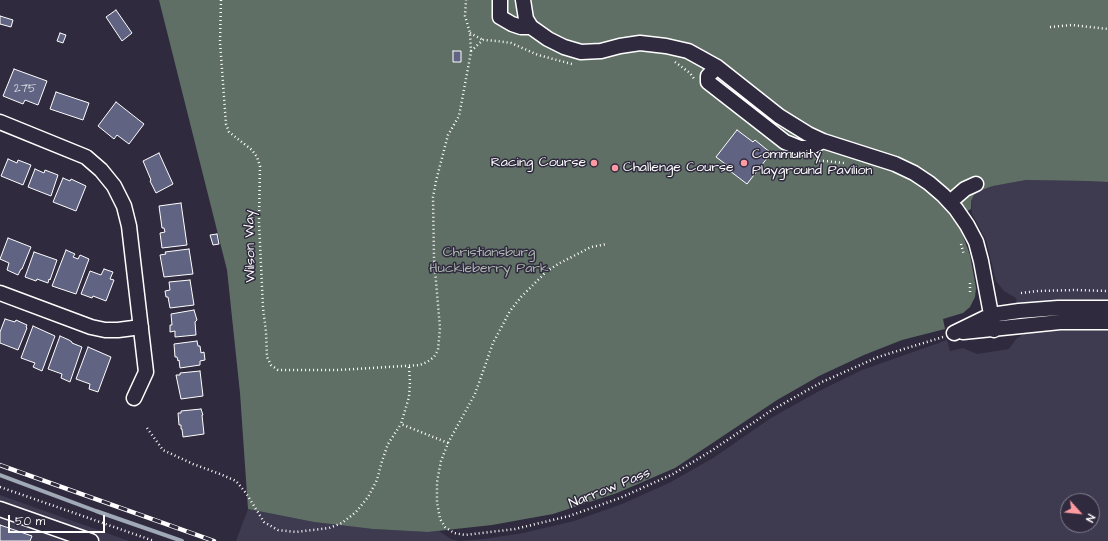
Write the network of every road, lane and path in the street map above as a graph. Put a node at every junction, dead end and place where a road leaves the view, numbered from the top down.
1 (221, 0) edge
2 (466, 0) edge
3 (500, 0) edge
4 (523, 0) edge
5 (1050, 27) dead end
6 (532, 28) junction
7 (1108, 29) edge
8 (470, 33) junction
9 (483, 40) dead end
10 (675, 62) dead end
11 (717, 67) junction
12 (697, 84) dead end
13 (0, 122) edge
14 (823, 141) junction
15 (813, 160) dead end
16 (849, 163) dead end
17 (976, 184) dead end
18 (950, 202) junction
19 (959, 240) dead end
20 (608, 244) dead end
21 (966, 259) dead end
22 (970, 280) dead end
23 (1108, 291) edge
24 (970, 292) dead end
25 (0, 293) edge
26 (1021, 293) dead end
27 (1108, 308) edge
28 (991, 315) junction
29 (1108, 322) edge
30 (141, 327) junction
31 (994, 330) junction
32 (947, 335) dead end
33 (408, 367) junction
34 (134, 398) dead end
35 (401, 424) junction
36 (147, 428) dead end
37 (448, 443) junction
38 (0, 487) edge
39 (0, 508) edge
40 (91, 541) edge
41 (154, 541) edge

1 - 33 path, Wilson Way
2 - 8 path
3 - 6 street
4 - 6 street
5 - 7 path
6 - 11 street
8 - 9 path
8 - 33 path, Wilson Way
10 - 12 path
11 - 14 street
11 - 14 street
13 - 30 street
14 - 18 street
15 - 16 path
17 - 18 street
18 - 28 street
19 - 21 path
20 - 37 path, Narrow Pass
22 - 24 path
23 - 26 path
25 - 30 street
27 - 28 street
28 - 31 street
28 - 31 street
29 - 31 street
30 - 34 street
32 - 37 path, Narrow Pass
33 - 35 path
35 - 36 path
35 - 37 path
38 - 41 path
39 - 40 street

